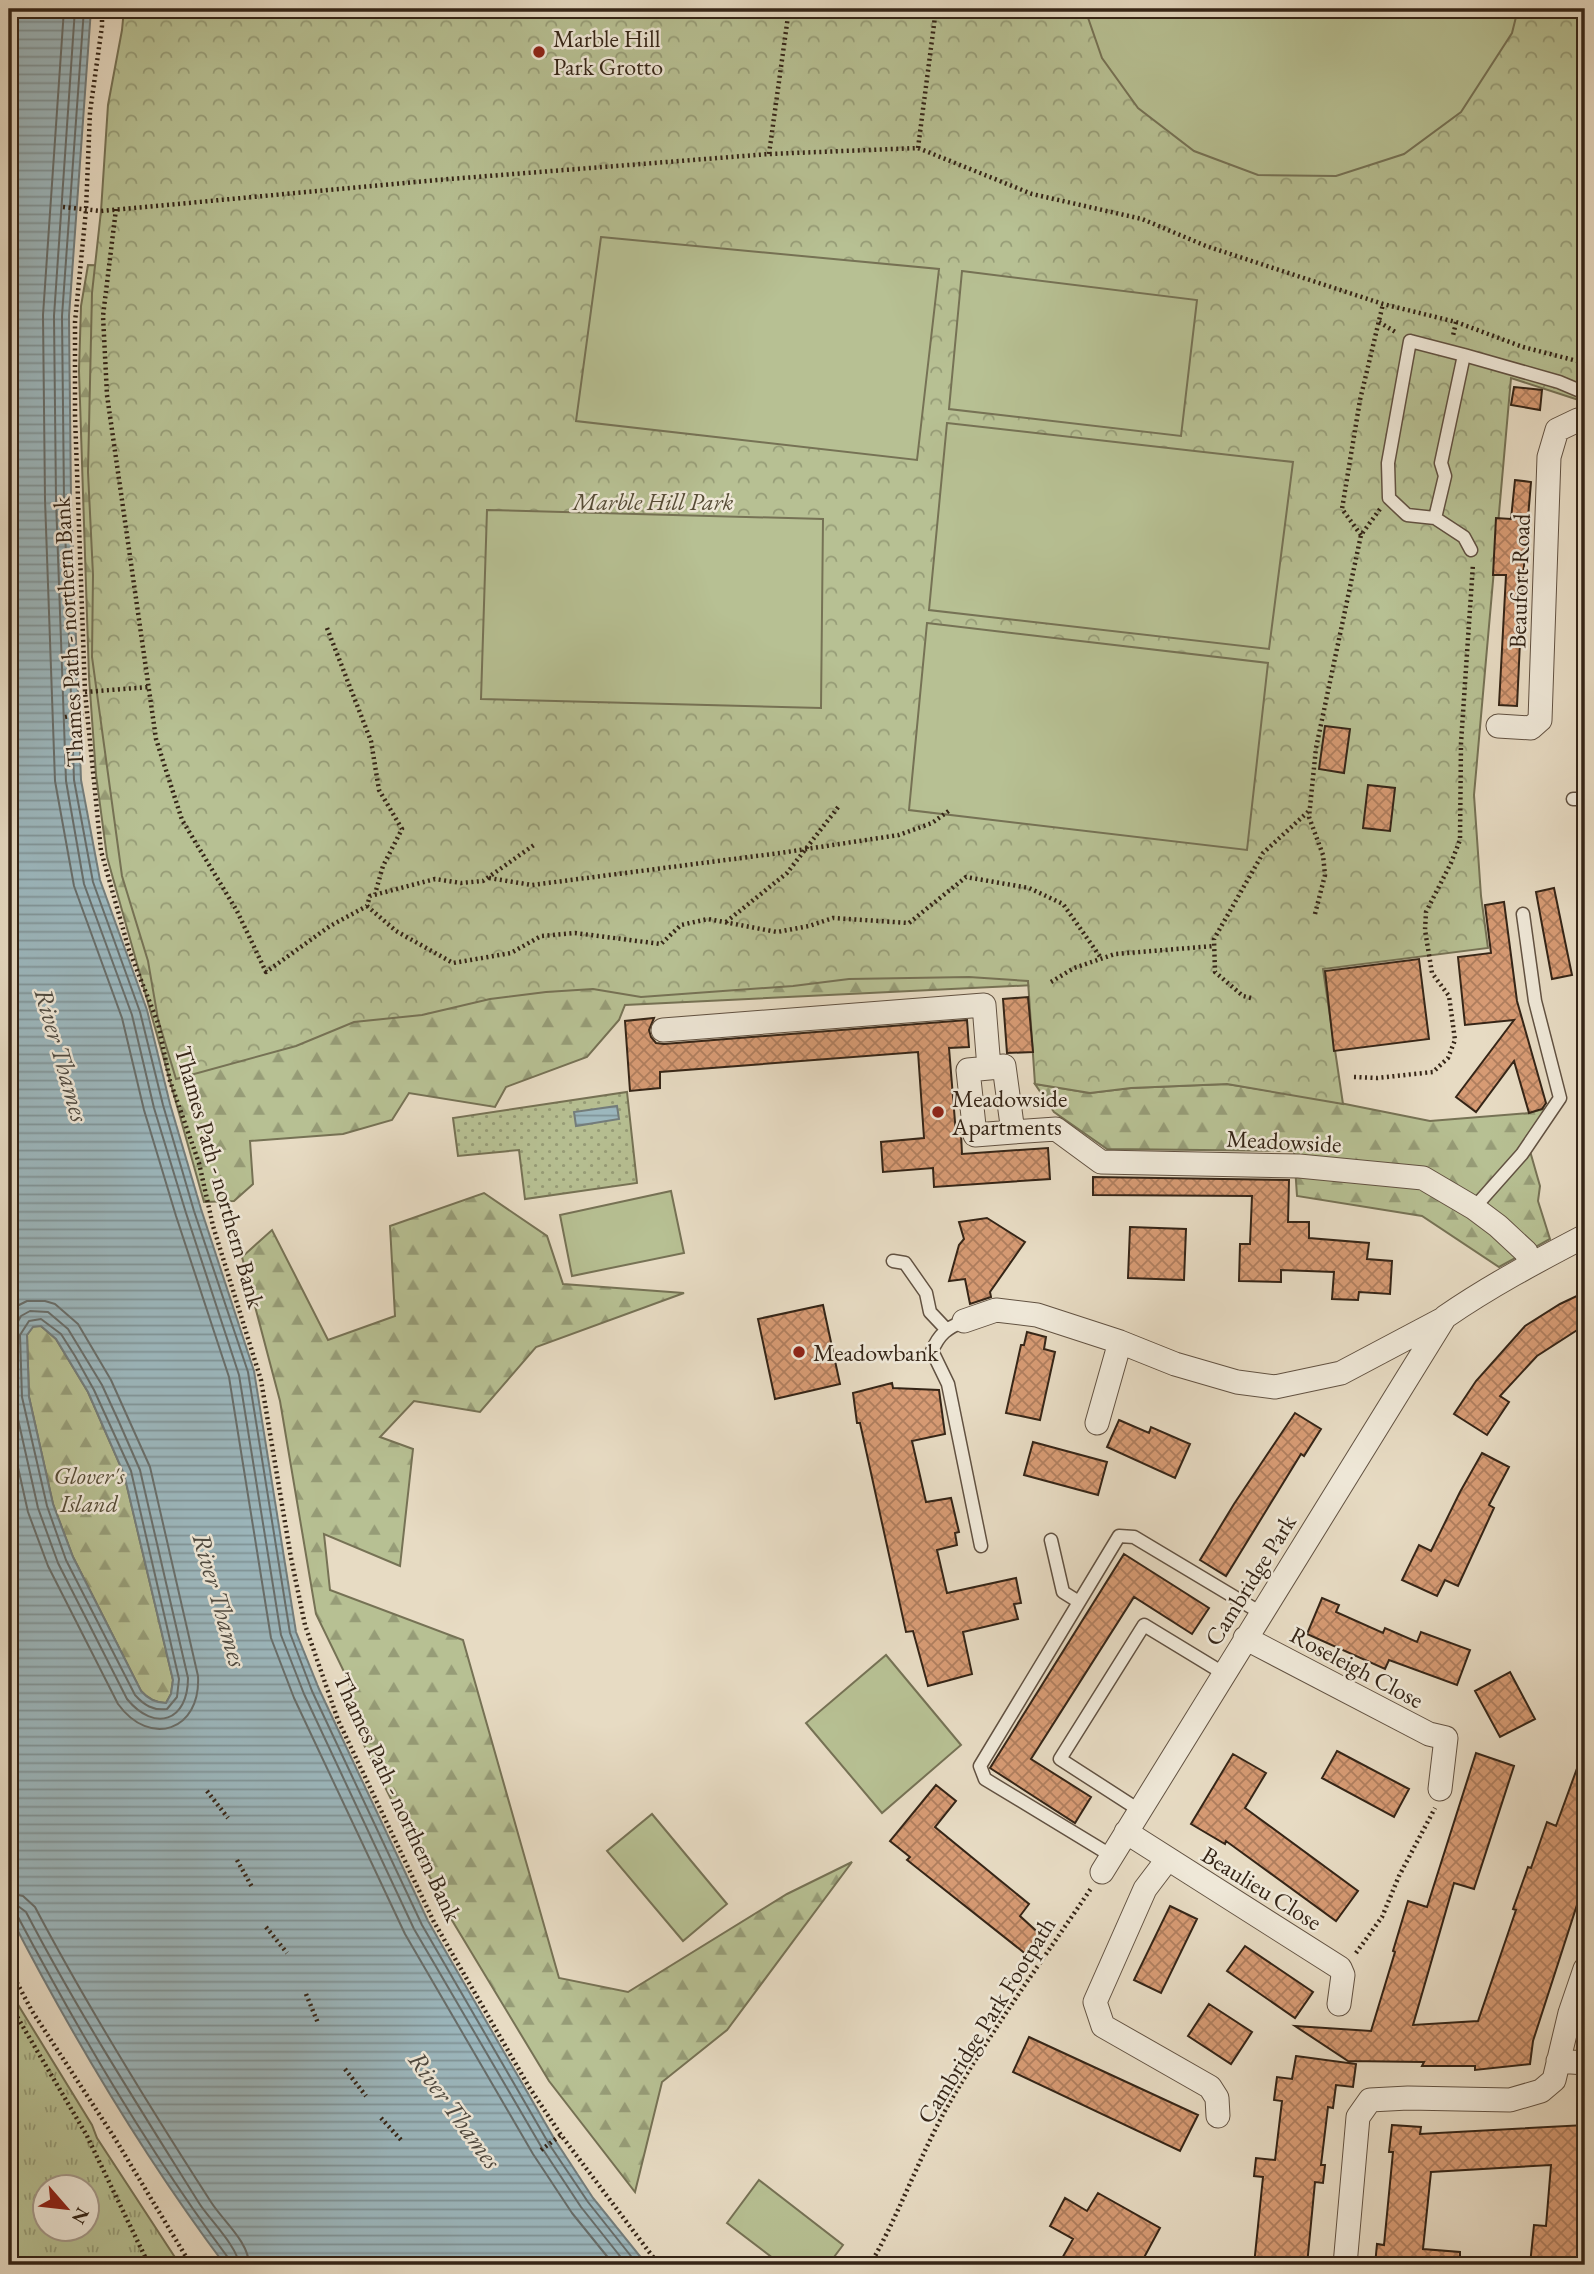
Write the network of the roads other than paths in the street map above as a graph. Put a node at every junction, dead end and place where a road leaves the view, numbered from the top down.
1 (1464, 355) junction
2 (1585, 393) edge
3 (1585, 422) edge
4 (1435, 518) junction
5 (1471, 550) road end
6 (1497, 726) dead end
7 (1523, 914) dead end
8 (663, 1030) dead end
9 (989, 1068) junction
10 (1013, 1132) junction
11 (1474, 1208) junction
12 (1585, 1236) edge
13 (893, 1261) dead end
14 (1530, 1264) junction
15 (1445, 1317) junction
16 (955, 1325) junction
17 (1120, 1342) junction
18 (1097, 1423) dead end
19 (1051, 1540) dead end
20 (981, 1546) dead end
21 (1079, 1602) junction
22 (1261, 1613) junction
23 (1245, 1638) junction
24 (1223, 1673) junction
25 (1440, 1789) road end
26 (1139, 1810) junction
27 (1126, 1832) junction
28 (1167, 1860) junction
29 (1107, 1864) joint
30 (1585, 1969) edge
31 (1339, 2004) dead end
32 (1558, 2061) junction
33 (1585, 2063) edge
34 (1218, 2116) dead end
35 (1345, 2265) edge

1 - 2 lane
1 - 4 lane
1 - 4 lane
3 - 6 street, Beaufort Road
4 - 5 lane
7 - 11 lane
8 - 9 street
9 - 10 street
9 - 10 street, Meadowside
10 - 11 street, Meadowside
11 - 14 street, Meadowside
12 - 14 street, Cambridge Park
13 - 16 lane
14 - 15 street, Cambridge Park
15 - 17 street, Cambridge Park
15 - 22 street, Cambridge Park
16 - 17 street, Cambridge Park
16 - 20 lane
17 - 18 street
19 - 21 lane
21 - 22 lane
21 - 29 lane
22 - 23 street, Cambridge Park
23 - 24 street, Cambridge Park
23 - 25 street, Roseleigh Close
24 - 26 street, Cambridge Park
24 - 26 lane
26 - 27 street, Cambridge Park
27 - 28 street, Beaulieu Close
27 - 29 street, Cambridge Park
28 - 31 street, Beaulieu Close
28 - 34 street
30 - 32 street
32 - 33 street
32 - 35 street

